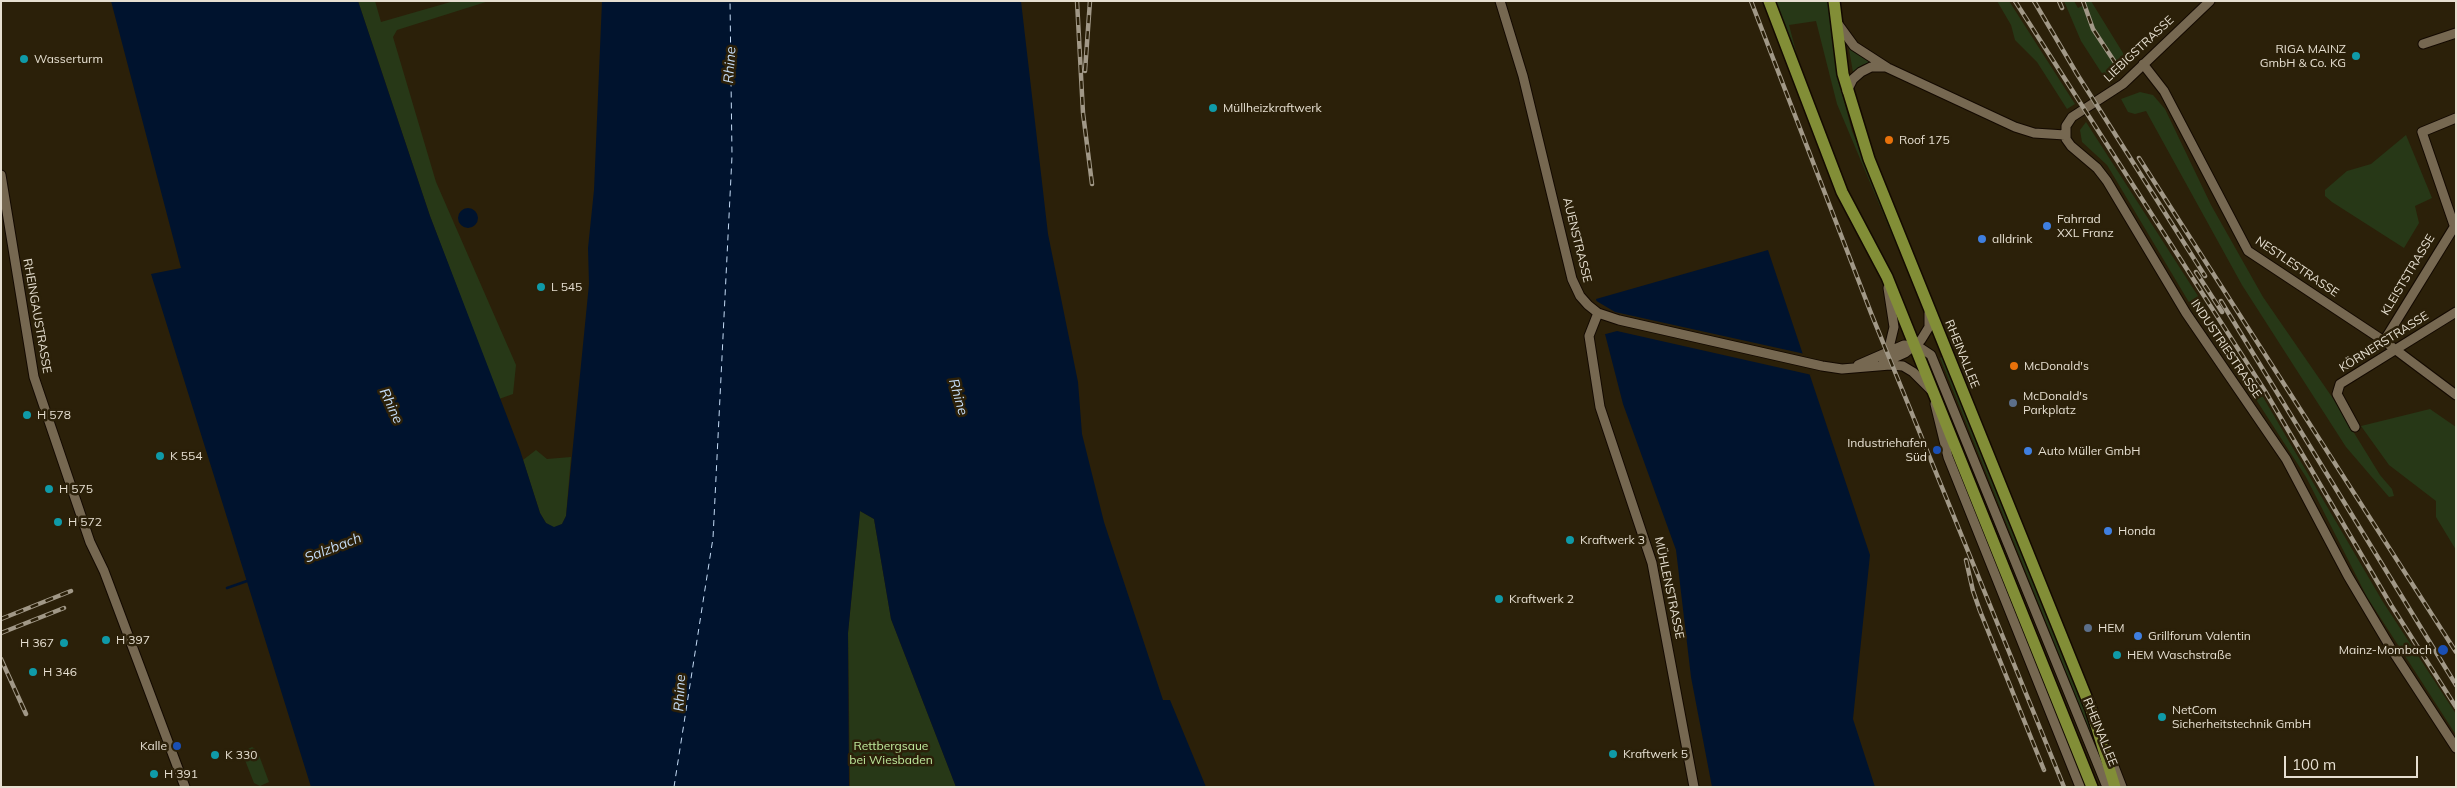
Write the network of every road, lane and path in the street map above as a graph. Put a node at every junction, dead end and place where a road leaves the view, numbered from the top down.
1 (1500, 1) edge
2 (1769, 1) edge
3 (1834, 1) edge
4 (2210, 1) edge
5 (1836, 19) junction
6 (2456, 33) edge
7 (2423, 44) dead end
8 (2143, 64) junction
9 (1888, 68) junction
10 (1848, 91) junction
11 (2456, 118) edge
12 (2065, 135) junction
13 (1, 175) edge
14 (5, 214) edge
15 (2455, 224) edge
16 (1887, 277) junction
17 (1928, 306) junction
18 (2456, 312) edge
19 (1598, 313) junction
20 (2384, 341) junction
21 (1914, 346) junction
22 (2396, 349) junction
23 (1888, 352) junction
24 (1876, 366) junction
25 (1851, 368) junction
26 (1934, 392) junction
27 (2456, 395) edge
28 (2355, 427) dead end
29 (2091, 709) junction
30 (2456, 748) edge
31 (2087, 784) edge
32 (185, 787) edge
33 (1694, 787) edge
34 (2107, 787) edge
35 (2115, 787) edge
36 (2122, 787) edge

1 - 19 street, AUENSTRASSE
2 - 16 main road
3 - 5 main road, RHEINALLEE
4 - 8 street, LIEBIGSTRASSE
5 - 9 street
5 - 10 main road, RHEINALLEE
6 - 7 street
8 - 12 street, LIEBIGSTRASSE
8 - 20 street, NESTLESTRASSE
9 - 10 street
9 - 12 street
10 - 17 main road, RHEINALLEE
11 - 15 street
12 - 30 street, INDUSTRIESTRASSE
13 - 14 street, RHEINGAUSTRASSE
14 - 32 street, RHEINGAUSTRASSE
15 - 20 street, KLEISTSTRASSE
16 - 21 main road
16 - 23 street
17 - 21 street, AUENSTRASSE
17 - 29 main road, RHEINALLEE
18 - 22 street, KÖRNERSTRASSE
19 - 25 street, AUENSTRASSE
19 - 33 street, MÜHLENSTRASSE
20 - 22 street, NESTLESTRASSE
21 - 23 street, AUENSTRASSE
21 - 24 street, AUENSTRASSE
21 - 26 main road
21 - 34 street, RHEINALLEE
22 - 27 street, NESTLESTRASSE
22 - 28 street, KÖRNERSTRASSE
23 - 25 street, AUENSTRASSE
24 - 25 street, AUENSTRASSE
24 - 26 street, AUENSTRASSE
26 - 31 main road
26 - 31 street
29 - 35 main road, RHEINALLEE
29 - 36 street, RHEINALLEE

